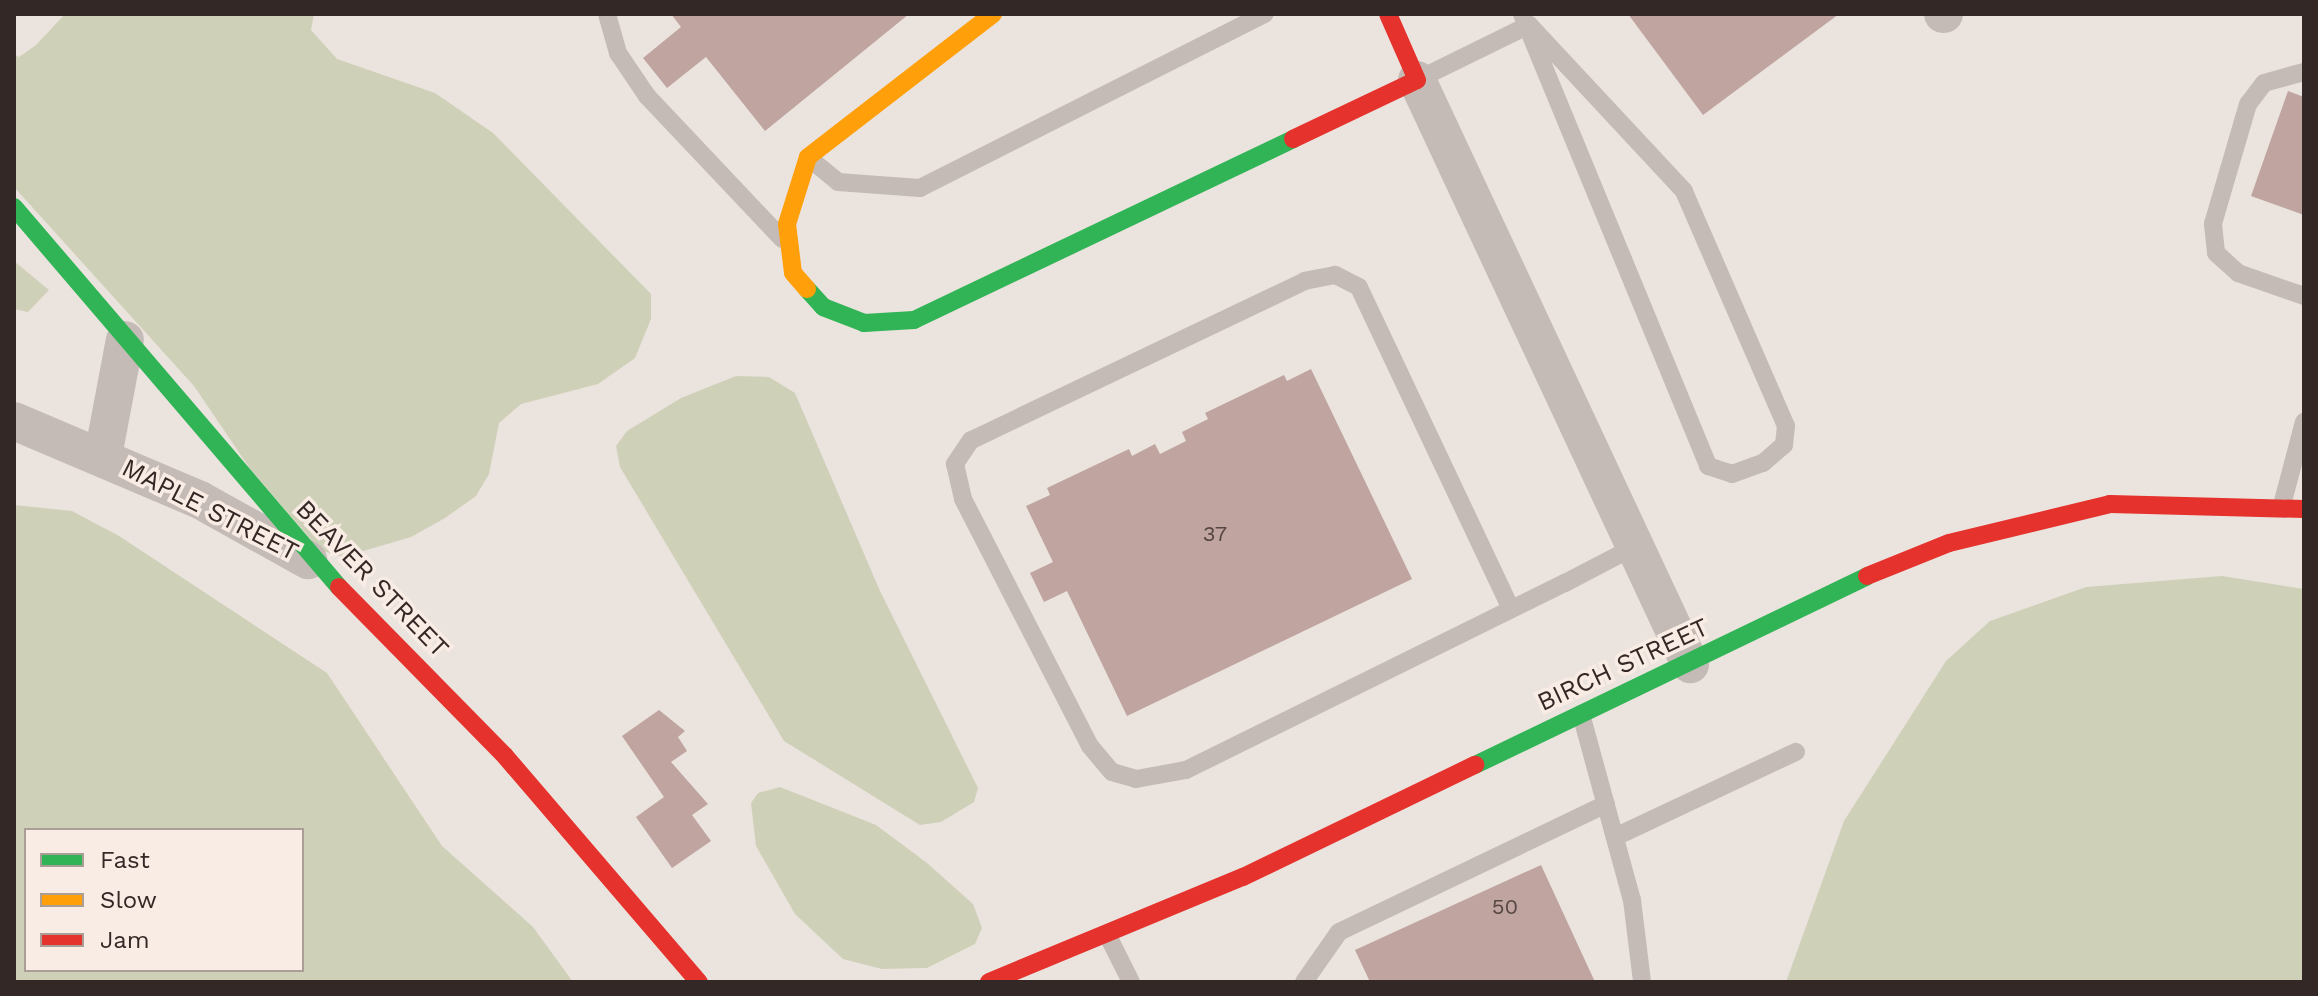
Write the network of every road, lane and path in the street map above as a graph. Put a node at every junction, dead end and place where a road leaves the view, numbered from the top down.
1 (607, 14) edge
2 (993, 14) edge
3 (1264, 14) edge
4 (1388, 14) edge
5 (1526, 20) edge
6 (2304, 72) edge
7 (1417, 80) junction
8 (808, 157) junction
9 (14, 207) edge
10 (790, 248) junction
11 (2304, 296) edge
12 (125, 340) junction
13 (14, 421) edge
14 (2304, 422) edge
15 (103, 456) junction
16 (2282, 505) junction
17 (2304, 509) edge
18 (1634, 547) junction
19 (317, 565) junction
20 (1511, 609) junction
21 (1690, 664) junction
22 (1581, 714) junction
23 (1796, 752) dead end
24 (1606, 804) junction
25 (1615, 837) junction
26 (1107, 934) junction
27 (699, 982) edge
28 (989, 982) edge
29 (1131, 982) edge
30 (1304, 982) edge
31 (1642, 982) edge

1 - 10 lane
2 - 8 street
3 - 8 lane
4 - 7 street
5 - 5 lane
5 - 7 lane
6 - 11 lane
7 - 10 street
7 - 18 street
8 - 10 street
9 - 12 street, BEAVER STREET
12 - 15 street, MAPLE STREET
12 - 19 street, BEAVER STREET
13 - 15 street, MAPLE STREET
14 - 16 lane
15 - 19 street, MAPLE STREET
16 - 17 street, BIRCH STREET
16 - 21 street, BIRCH STREET
18 - 20 lane
18 - 21 street
19 - 27 street, BEAVER STREET
20 - 20 lane
21 - 22 street, BIRCH STREET
22 - 24 lane
22 - 26 street, BIRCH STREET
23 - 25 lane
24 - 25 lane
24 - 30 lane
25 - 31 lane
26 - 28 street, BIRCH STREET
26 - 29 lane

